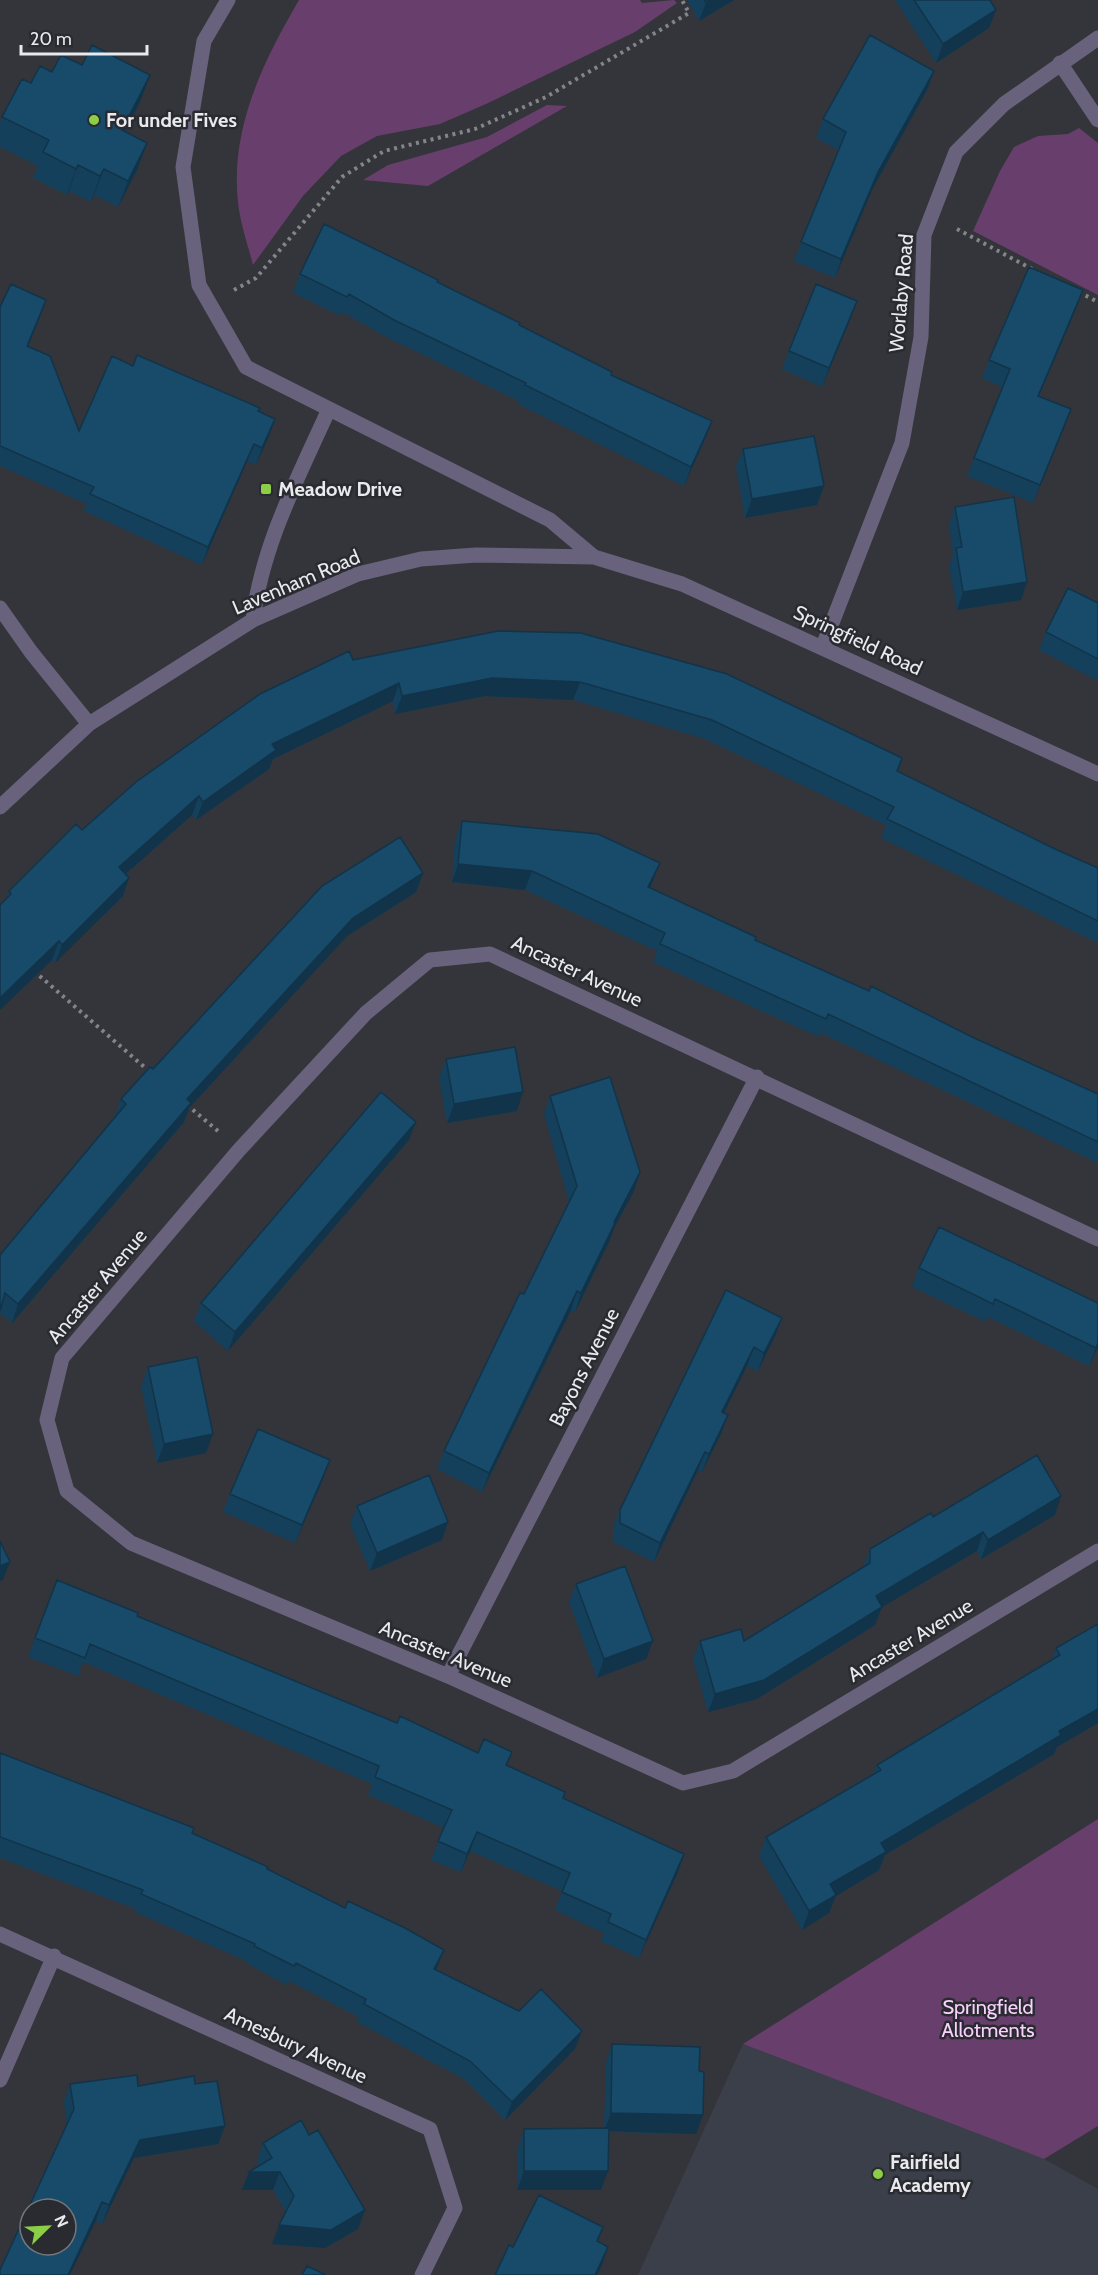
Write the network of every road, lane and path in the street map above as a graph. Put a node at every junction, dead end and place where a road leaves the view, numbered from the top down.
1 (228, 0) edge
2 (681, 0) edge
3 (1098, 38) edge
4 (1060, 63) junction
5 (1098, 120) edge
6 (950, 225) dead end
7 (1034, 270) edge
8 (1077, 291) edge
9 (1098, 302) edge
10 (209, 303) junction
11 (329, 410) junction
12 (594, 557) junction
13 (0, 608) edge
14 (253, 620) junction
15 (823, 646) junction
16 (89, 724) junction
17 (1098, 774) edge
18 (0, 807) edge
19 (27, 964) edge
20 (757, 1077) junction
21 (159, 1080) edge
22 (186, 1103) edge
23 (239, 1150) junction
24 (1098, 1239) edge
25 (1098, 1551) edge
26 (448, 1676) junction
27 (0, 1934) edge
28 (54, 1956) junction
29 (0, 2080) edge
30 (422, 2275) edge

1 - 10 street
2 - 10 path
3 - 4 street, Worlaby Road
4 - 5 street
4 - 15 street, Worlaby Road
6 - 7 path
8 - 9 path
10 - 11 street
11 - 12 street
11 - 14 street
12 - 14 street, Lavenham Road
12 - 15 street, Springfield Road
13 - 16 street
14 - 16 street, Lavenham Road
15 - 17 street, Springfield Road
16 - 18 street, Lavenham Road
19 - 21 path
20 - 23 street, Ancaster Avenue
20 - 24 street, Ancaster Avenue
20 - 26 street, Bayons Avenue
22 - 23 path
23 - 26 street, Ancaster Avenue
25 - 26 street, Ancaster Avenue
27 - 28 street, Amesbury Avenue
28 - 29 street
28 - 30 street, Amesbury Avenue

